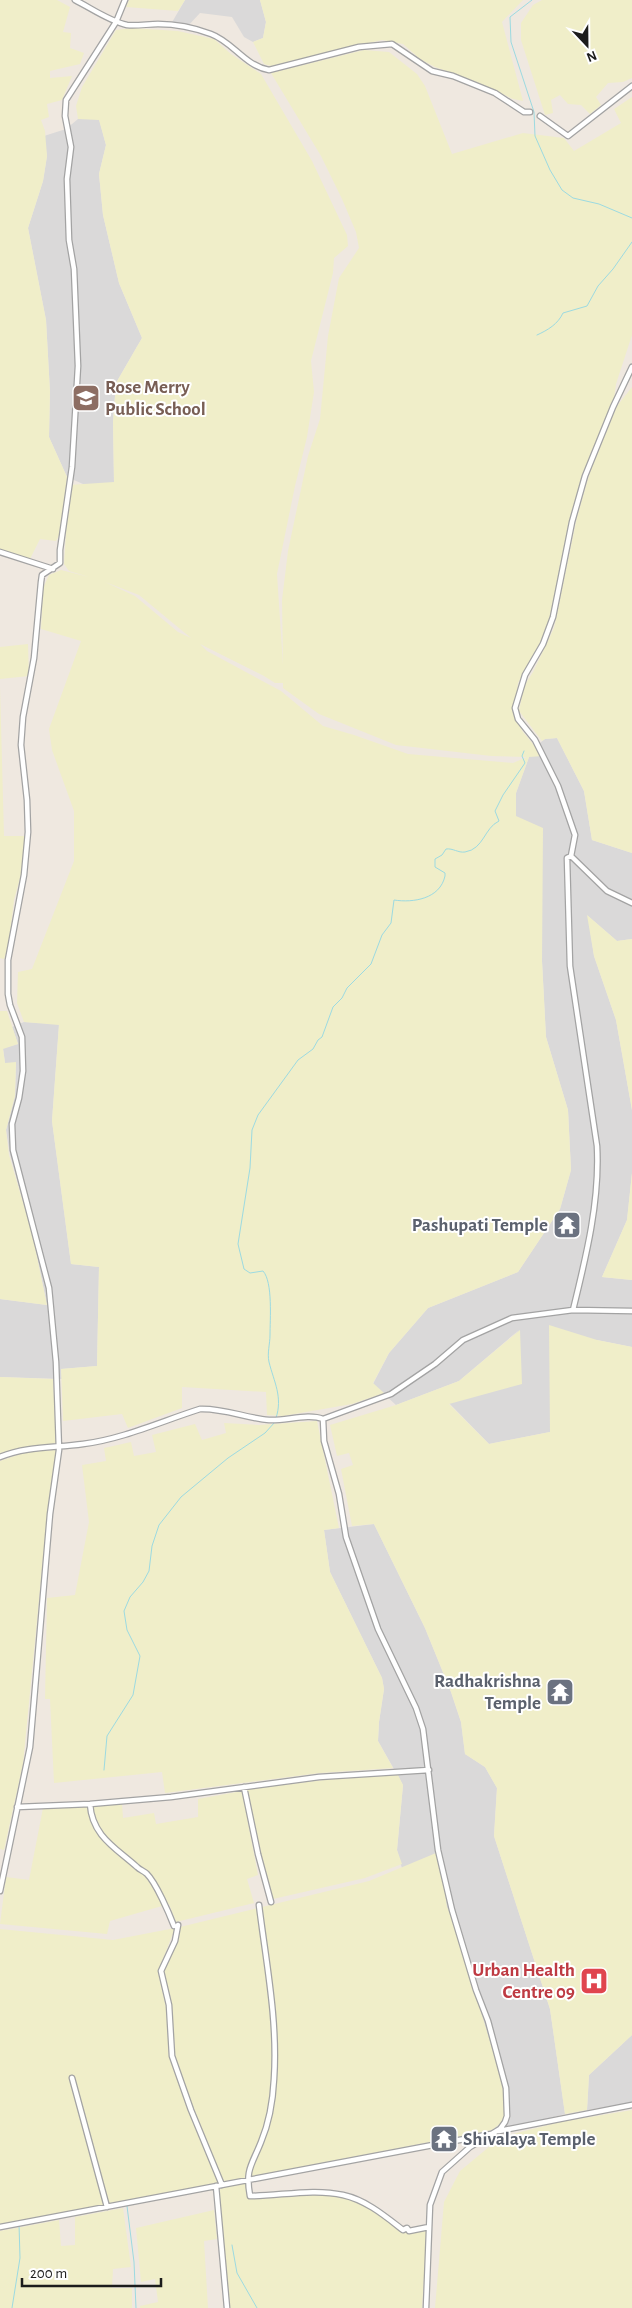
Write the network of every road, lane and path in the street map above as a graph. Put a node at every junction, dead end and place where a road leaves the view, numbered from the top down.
1 (75, 0) edge
2 (125, 0) edge
3 (116, 22) junction
4 (632, 86) edge
5 (530, 112) dead end
6 (540, 116) dead end
7 (632, 368) edge
8 (0, 552) edge
9 (53, 569) junction
10 (571, 856) junction
11 (632, 903) edge
12 (573, 1310) junction
13 (632, 1311) edge
14 (323, 1419) junction
15 (59, 1446) junction
16 (0, 1457) edge
17 (429, 1770) junction
18 (244, 1787) junction
19 (90, 1804) junction
20 (17, 1807) junction
21 (0, 1891) edge
22 (271, 1902) dead end
23 (259, 1905) dead end
24 (72, 2078) dead end
25 (632, 2105) edge
26 (494, 2133) junction
27 (247, 2180) junction
28 (222, 2185) junction
29 (216, 2186) junction
30 (107, 2206) junction
31 (429, 2226) junction
32 (0, 2227) edge
33 (227, 2308) edge
34 (426, 2308) edge

1 - 3 street
2 - 3 street
3 - 5 street
3 - 9 street
4 - 6 street
7 - 10 street
8 - 9 street
9 - 15 street
10 - 11 street
10 - 12 street
12 - 13 street
12 - 14 street
14 - 15 street
14 - 17 street
15 - 16 street
15 - 20 street
17 - 18 street
17 - 26 street
18 - 19 street
18 - 22 street
19 - 20 street
19 - 28 street
20 - 21 street
23 - 27 street
24 - 30 street
25 - 26 street
26 - 27 street
26 - 31 street
27 - 28 street
27 - 31 street
28 - 29 street
29 - 30 street
29 - 33 street
30 - 32 street
31 - 34 street

